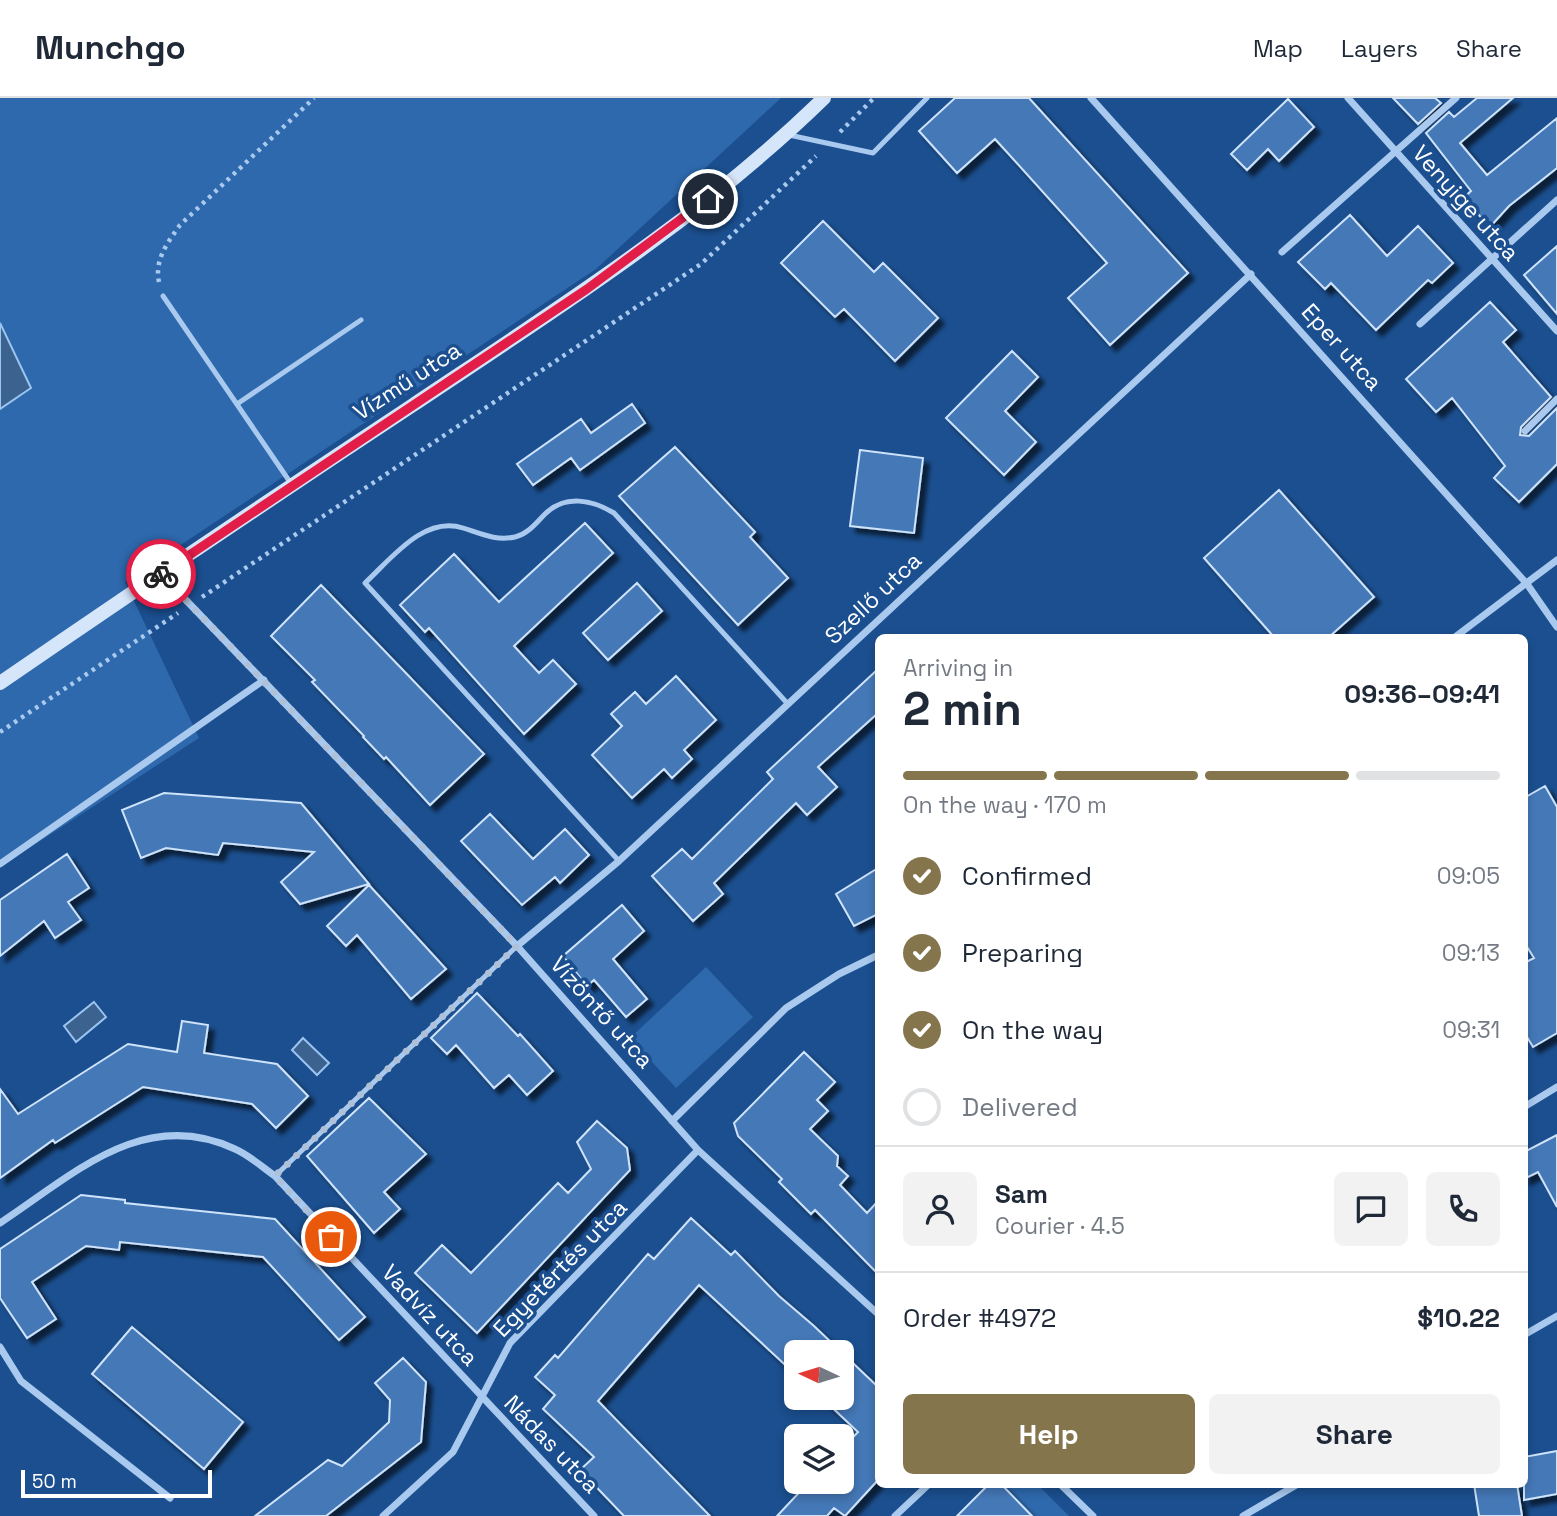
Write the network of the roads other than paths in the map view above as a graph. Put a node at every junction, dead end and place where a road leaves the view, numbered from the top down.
1 (824, 98) edge
2 (927, 98) edge
3 (1091, 98) edge
4 (1348, 98) edge
5 (1456, 98) edge
6 (786, 135) junction
7 (1395, 152) junction
8 (1557, 200) edge
9 (1282, 252) dead end
10 (1491, 260) junction
11 (1251, 274) junction
12 (163, 296) road end
13 (361, 320) dead end
14 (1420, 324) dead end
15 (1557, 331) edge
16 (1557, 399) edge
17 (237, 404) junction
18 (1525, 431) dead end
19 (292, 485) junction
20 (1557, 560) edge
21 (161, 573) junction
22 (1527, 584) junction
23 (1557, 627) edge
24 (1459, 634) edge
25 (264, 680) junction
26 (0, 682) edge
27 (787, 703) junction
28 (618, 861) junction
29 (0, 864) edge
30 (517, 946) junction
31 (875, 957) edge
32 (1557, 1087) edge
33 (1528, 1105) edge
34 (672, 1121) junction
35 (698, 1150) junction
36 (275, 1176) junction
37 (0, 1223) edge
38 (875, 1311) edge
39 (1557, 1316) edge
40 (1528, 1333) edge
41 (0, 1347) edge
42 (481, 1399) junction
43 (925, 1488) edge
44 (1064, 1488) edge
45 (1291, 1488) edge
46 (170, 1498) dead end
47 (383, 1516) edge
48 (594, 1516) edge
49 (895, 1516) edge
50 (1093, 1516) edge
51 (1243, 1516) edge

1 - 6 main road, Vízmű utca
2 - 6 lane
3 - 11 street, Eper utca
4 - 7 street, Venyige utca
5 - 7 street
6 - 19 main road, Vízmű utca
7 - 9 street
7 - 10 street, Venyige utca
8 - 10 street
10 - 14 street
10 - 15 street, Venyige utca
11 - 22 street, Eper utca
11 - 27 street, Szellő utca
12 - 17 lane
13 - 17 lane
16 - 18 street
17 - 19 lane
19 - 21 main road, Vízmű utca
20 - 22 street
21 - 25 street, Vízöntő utca
21 - 26 main road, Vízmű utca
22 - 23 street, Eper utca
22 - 24 street
25 - 29 street
25 - 30 street, Vízöntő utca
27 - 28 street, Szellő utca
27 - 28 lane
28 - 30 street, Szellő utca
30 - 34 street, Vízöntő utca
30 - 36 lane
31 - 34 street
32 - 33 street
34 - 35 street, Vízöntő utca
35 - 38 street, Vízöntő utca
35 - 42 street, Egyetértés utca
36 - 37 street, Vadvíz utca
36 - 42 street, Vadvíz utca
39 - 40 street
41 - 46 street
42 - 47 street, Egyetértés utca
42 - 48 street, Nádas utca
43 - 49 street
44 - 50 street
45 - 51 street

